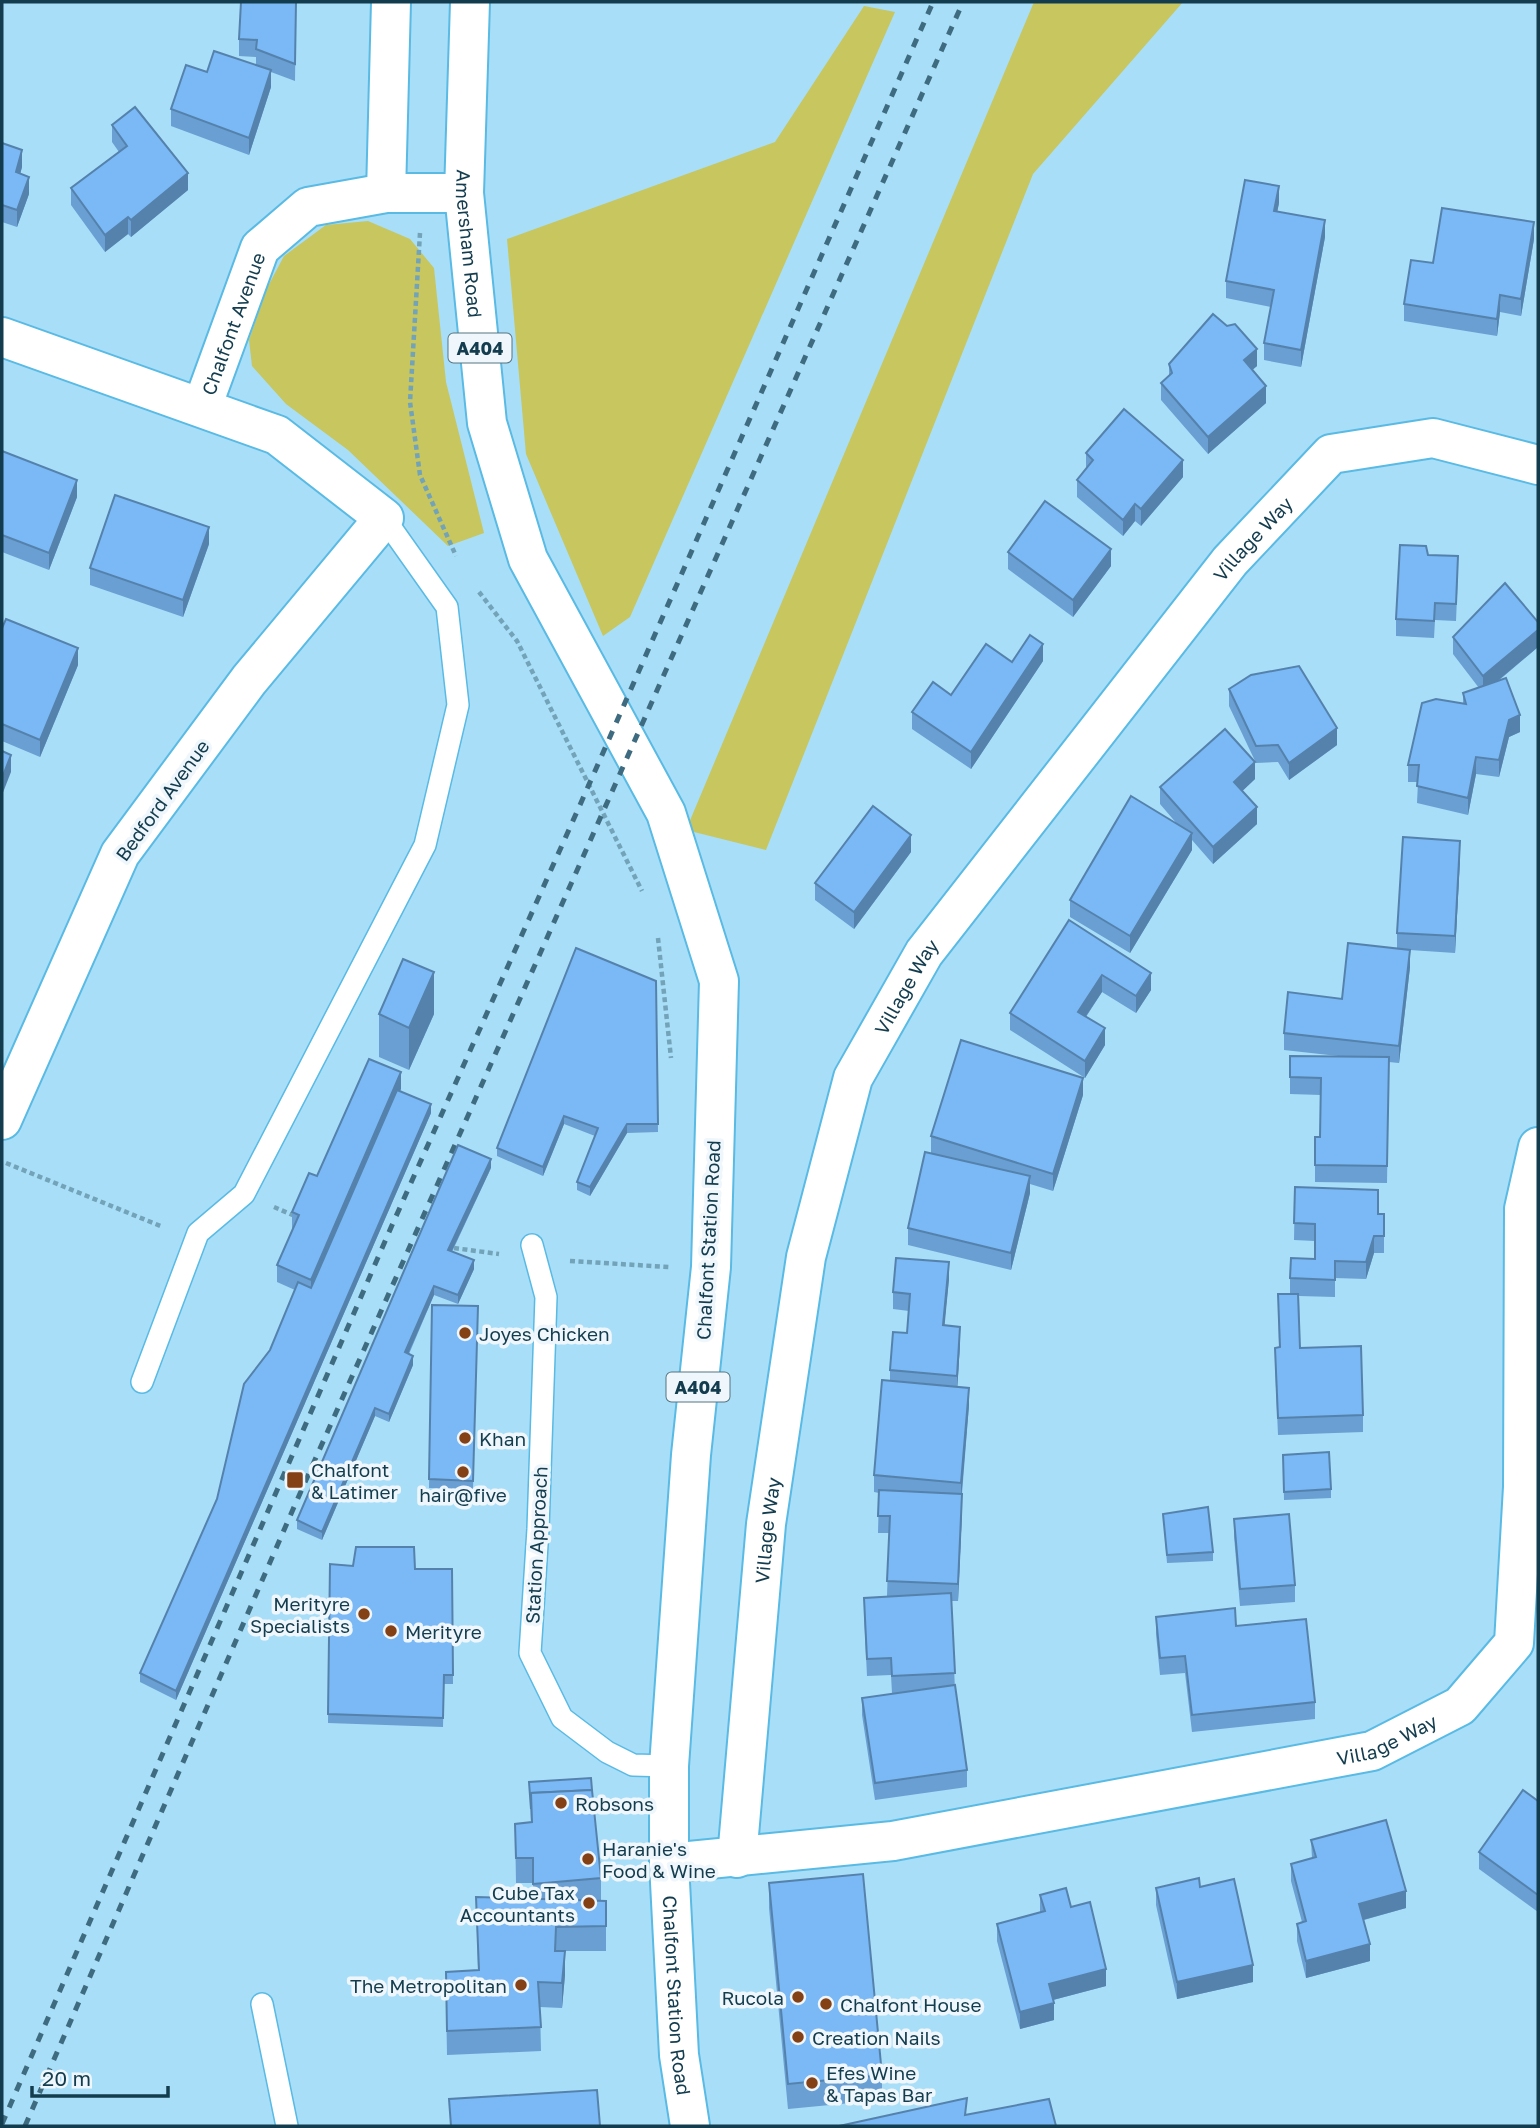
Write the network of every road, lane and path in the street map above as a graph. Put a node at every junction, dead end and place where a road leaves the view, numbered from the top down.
1 (391, 2) edge
2 (470, 2) edge
3 (423, 192) junction
4 (386, 193) junction
5 (464, 193) junction
6 (2, 337) edge
7 (202, 407) junction
8 (1538, 466) edge
9 (384, 518) junction
10 (457, 558) dead end
11 (478, 590) dead end
12 (590, 674) joint
13 (649, 904) dead end
14 (657, 929) dead end
15 (671, 1060) dead end
16 (2, 1120) edge
17 (1538, 1147) edge
18 (2, 1162) edge
19 (170, 1229) dead end
20 (532, 1245) dead end
21 (672, 1255) dead end
22 (622, 1266) dead end
23 (672, 1267) junction
24 (671, 1280) dead end
25 (142, 1381) dead end
26 (669, 1766) junction
27 (737, 1858) junction
28 (669, 1863) junction
29 (262, 2004) dead end
30 (286, 2126) edge
31 (690, 2126) edge

1 - 4 street
2 - 5 street, Amersham Road / A404
3 - 4 street, Chalfont Avenue
3 - 5 street, Chalfont Avenue
3 - 10 path
4 - 7 street, Chalfont Avenue
5 - 12 street, Amersham Road / A404
6 - 7 street, Chalfont Avenue
7 - 9 street, Chalfont Avenue
8 - 27 street, Village Way
9 - 16 street, Bedford Avenue
9 - 25 lane
11 - 13 path
12 - 26 street, Chalfont Station Road / A404
14 - 15 path
17 - 27 street, Village Way
18 - 19 path
20 - 26 lane, Station Approach
21 - 23 path
22 - 23 path
23 - 24 path
26 - 28 street, Chalfont Station Road / A404
27 - 28 street, Village Way
28 - 31 street, Chalfont Station Road / A404
29 - 30 lane

